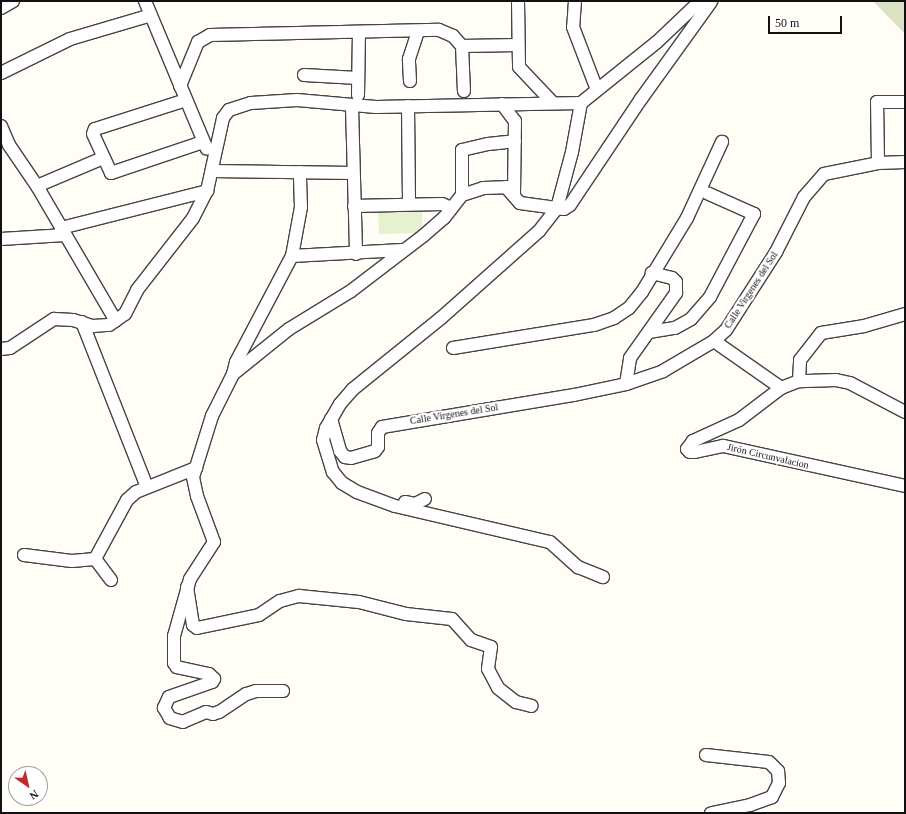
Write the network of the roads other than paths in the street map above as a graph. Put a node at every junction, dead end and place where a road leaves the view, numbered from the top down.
1 (13, 1) edge
2 (145, 1) edge
3 (518, 1) edge
4 (574, 1) edge
5 (708, 1) edge
6 (1, 8) edge
7 (151, 16) junction
8 (418, 31) junction
9 (359, 33) junction
10 (518, 45) junction
11 (462, 46) junction
12 (1, 73) edge
13 (304, 75) dead end
14 (358, 78) junction
15 (410, 81) dead end
16 (180, 86) junction
17 (597, 90) junction
18 (464, 91) dead end
19 (358, 95) dead end
20 (186, 100) junction
21 (581, 102) junction
22 (905, 102) edge
23 (552, 103) junction
24 (502, 104) junction
25 (408, 106) junction
26 (352, 107) junction
27 (1, 126) edge
28 (515, 141) junction
29 (203, 142) junction
30 (722, 142) dead end
31 (103, 158) junction
32 (905, 162) edge
33 (878, 163) junction
34 (213, 166) junction
35 (300, 172) junction
36 (353, 173) junction
37 (37, 186) junction
38 (207, 191) junction
39 (707, 194) dead end
40 (462, 195) junction
41 (514, 196) junction
42 (409, 204) junction
43 (354, 206) junction
44 (451, 208) junction
45 (557, 208) junction
46 (63, 231) junction
47 (1, 239) edge
48 (402, 250) junction
49 (356, 254) junction
50 (292, 256) junction
51 (652, 273) junction
52 (905, 314) edge
53 (116, 321) junction
54 (82, 322) junction
55 (649, 332) junction
56 (714, 341) junction
57 (453, 348) dead end
58 (1, 349) edge
59 (233, 374) junction
60 (799, 381) junction
61 (626, 384) junction
62 (781, 388) junction
63 (905, 412) edge
64 (331, 419) junction
65 (196, 468) junction
66 (905, 486) edge
67 (147, 487) junction
68 (425, 499) dead end
69 (395, 506) junction
70 (24, 555) dead end
71 (95, 559) junction
72 (603, 577) dead end
73 (112, 580) dead end
74 (187, 587) junction
75 (283, 691) dead end
76 (532, 706) dead end
77 (706, 755) dead end
78 (711, 813) edge

1 - 6 street
2 - 7 street
3 - 10 street
4 - 17 street
5 - 17 street
5 - 45 street
7 - 12 street
7 - 16 street
8 - 9 street
8 - 11 street
8 - 15 street
9 - 14 street
9 - 16 street
10 - 11 street
10 - 23 street
11 - 18 street
13 - 14 street
14 - 19 street
16 - 20 street
17 - 21 street
20 - 29 street
20 - 31 street
21 - 23 street
21 - 45 street
22 - 33 street
23 - 24 street
24 - 25 street
24 - 28 street
25 - 26 street
25 - 42 street
26 - 34 street
26 - 36 street
27 - 37 street
28 - 40 street
28 - 41 street
29 - 31 street
29 - 34 street
30 - 51 street
31 - 37 street
32 - 33 street, Calle Virgenes del Sol
33 - 56 street, Calle Virgenes del Sol
34 - 35 street
34 - 38 street
35 - 36 street
35 - 50 street
36 - 43 street
37 - 46 street
38 - 46 street
38 - 53 street
39 - 55 street
40 - 41 street
40 - 44 street
41 - 45 street
42 - 43 street
42 - 44 street
43 - 49 street
44 - 48 street
45 - 64 street
46 - 47 street
46 - 53 street
48 - 49 street
48 - 59 street
49 - 50 street
50 - 59 street
51 - 55 street
51 - 57 street
52 - 60 street
53 - 54 street
54 - 58 street
54 - 67 street
55 - 61 street
56 - 61 street, Calle Virgenes del Sol
56 - 62 street
59 - 65 street
60 - 62 street, Jirón Circunvalacion
60 - 63 street, Jirón Circunvalacion
61 - 64 street, Calle Virgenes del Sol
62 - 66 street, Jirón Circunvalacion
64 - 69 street
65 - 67 street
65 - 74 street
67 - 71 street
68 - 69 street
69 - 72 street
70 - 71 street
71 - 73 street
74 - 75 street
74 - 76 street
77 - 78 street

